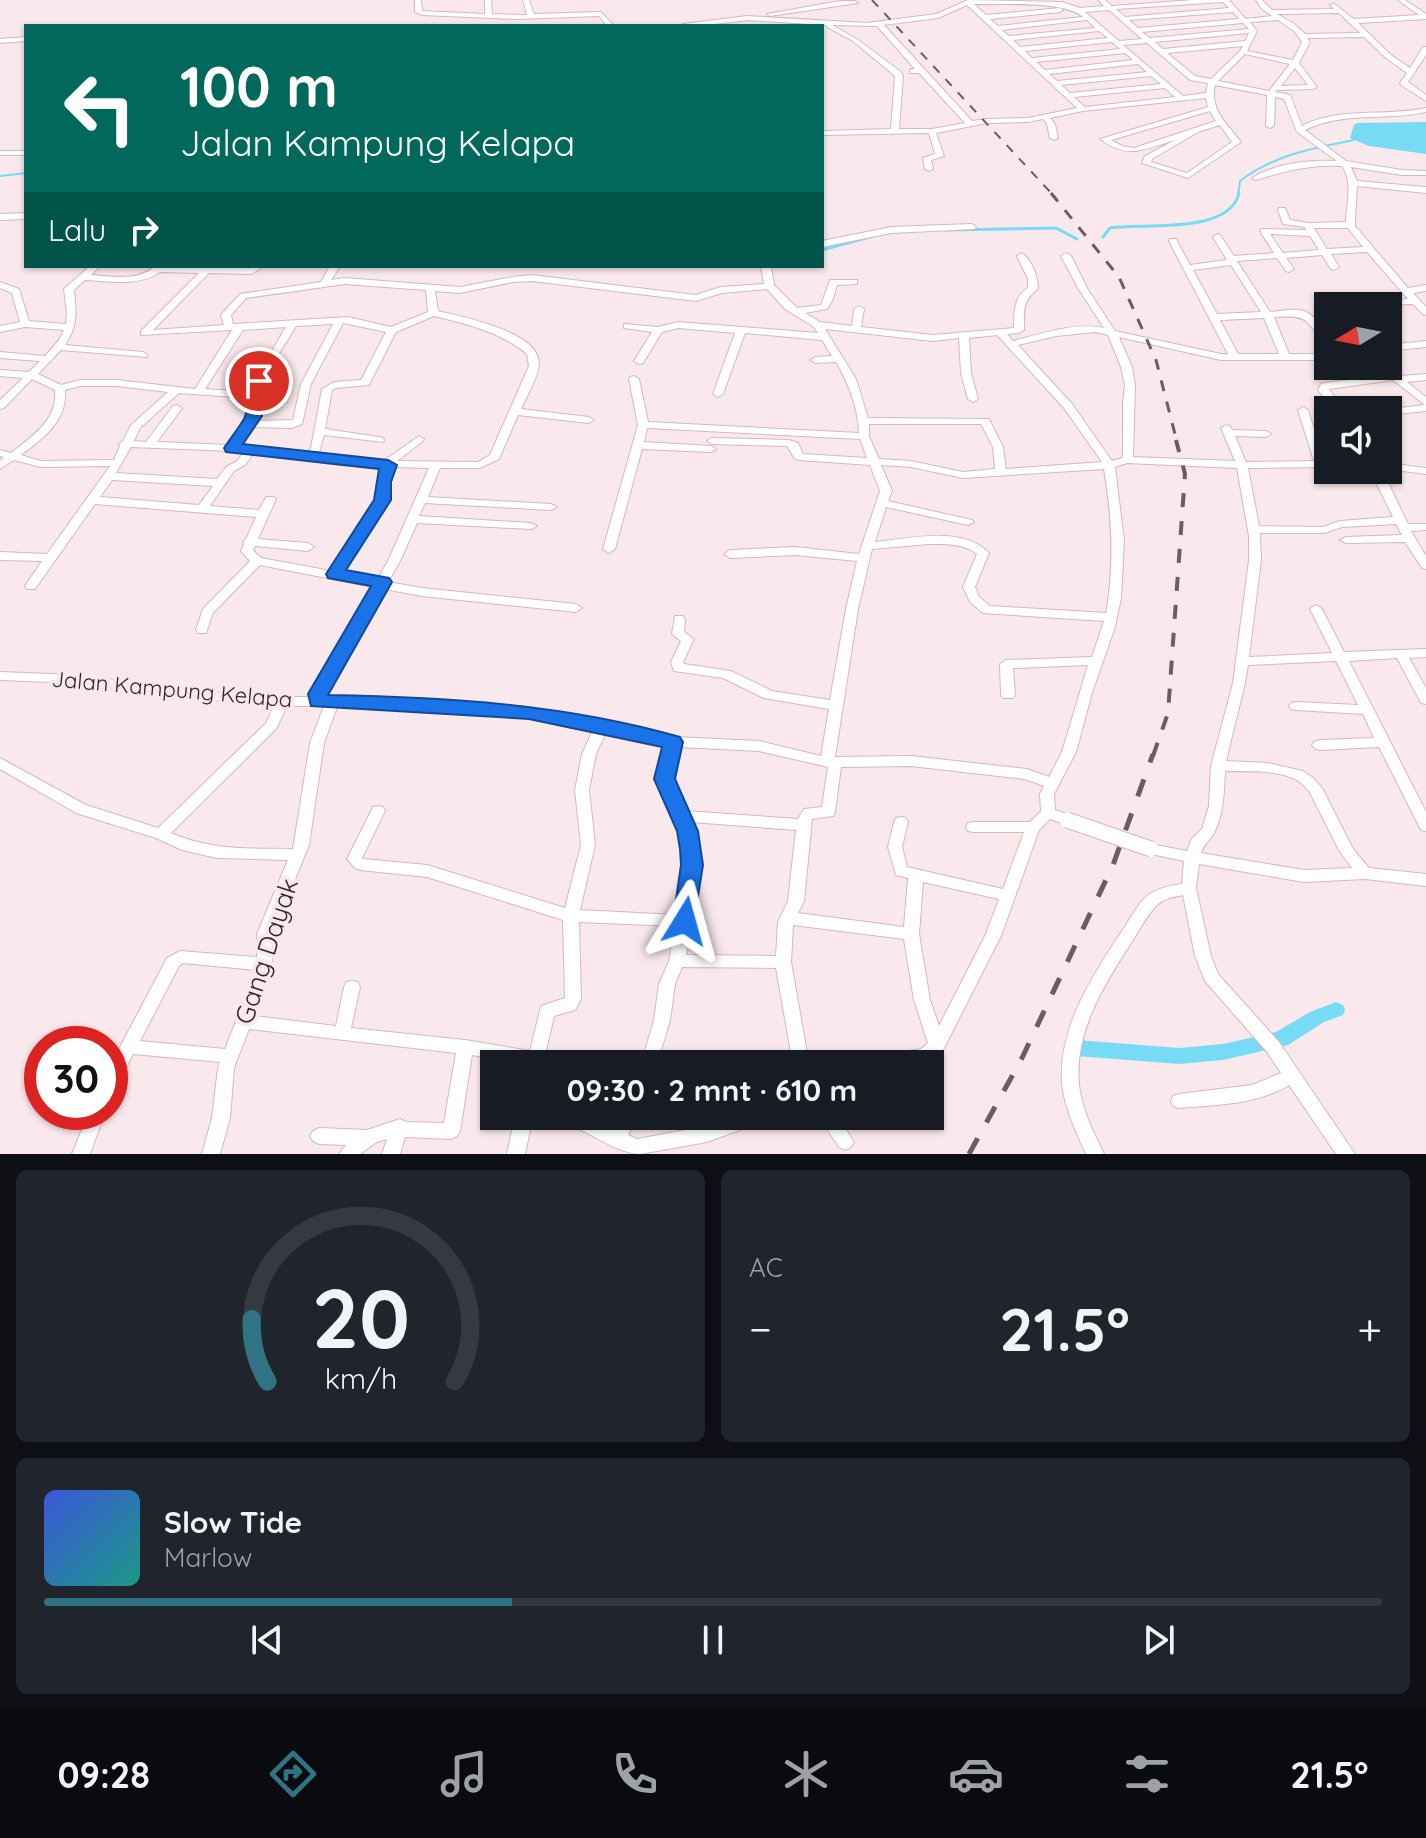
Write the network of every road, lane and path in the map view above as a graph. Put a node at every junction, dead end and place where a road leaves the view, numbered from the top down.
1 (418, 0) edge
2 (488, 0) edge
3 (526, 0) edge
4 (563, 0) edge
5 (1101, 0) edge
6 (1223, 0) edge
7 (1259, 0) edge
8 (1401, 0) edge
9 (968, 1) edge
10 (855, 3) dead end
11 (1110, 8) junction
12 (1078, 9) junction
13 (1235, 10) junction
14 (566, 15) junction
15 (1274, 15) junction
16 (489, 16) junction
17 (531, 16) junction
18 (988, 17) junction
19 (747, 18) junction
20 (1089, 18) junction
21 (1122, 19) junction
22 (1244, 21) junction
23 (1353, 21) junction
24 (824, 23) junction
25 (609, 24) edge
26 (699, 24) edge
27 (879, 24) junction
28 (999, 28) junction
29 (1101, 29) junction
30 (1136, 30) junction
31 (1254, 31) junction
32 (1363, 35) junction
33 (1304, 36) junction
34 (1010, 38) junction
35 (24, 39) edge
36 (1149, 40) junction
37 (0, 41) edge
38 (1116, 41) junction
39 (1249, 43) junction
40 (1021, 49) junction
41 (1426, 49) edge
42 (1126, 51) junction
43 (1162, 51) junction
44 (1243, 52) junction
45 (1032, 60) junction
46 (1138, 62) junction
47 (1295, 63) junction
48 (1422, 65) edge
49 (1043, 72) junction
50 (1411, 72) junction
51 (1151, 74) junction
52 (1054, 83) junction
53 (1212, 83) junction
54 (1165, 86) junction
55 (1273, 90) junction
56 (1068, 95) junction
57 (1209, 95) junction
58 (1181, 98) junction
59 (1426, 99) edge
60 (1212, 108) junction
61 (1083, 109) junction
62 (1426, 110) edge
63 (1045, 117) junction
64 (1222, 122) junction
65 (970, 124) junction
66 (1270, 126) dead end
67 (1300, 130) junction
68 (932, 131) junction
69 (1194, 132) junction
70 (824, 133) edge
71 (895, 133) junction
72 (1054, 138) dead end
73 (0, 153) edge
74 (24, 153) edge
75 (1343, 164) junction
76 (929, 169) dead end
77 (1426, 173) edge
78 (1256, 178) dead end
79 (1354, 183) junction
80 (1426, 190) edge
81 (1282, 210) dead end
82 (24, 216) edge
83 (0, 217) edge
84 (1351, 225) junction
85 (972, 227) dead end
86 (1310, 229) junction
87 (1217, 237) dead end
88 (1173, 241) dead end
89 (824, 244) edge
90 (1368, 249) junction
91 (1323, 251) junction
92 (1022, 256) dead end
93 (1066, 256) dead end
94 (1233, 262) junction
95 (1283, 262) junction
96 (1334, 267) dead end
97 (93, 268) edge
98 (160, 268) edge
99 (209, 268) edge
100 (256, 268) edge
101 (334, 268) edge
102 (511, 268) edge
103 (766, 268) edge
104 (1188, 268) junction
105 (82, 277) junction
106 (507, 278) junction
107 (854, 282) dead end
108 (325, 283) junction
109 (0, 285) edge
110 (769, 286) junction
111 (430, 288) junction
112 (1426, 288) edge
113 (1406, 291) junction
114 (1422, 306) edge
115 (859, 309) dead end
116 (796, 311) junction
117 (433, 313) junction
118 (1268, 315) junction
119 (1214, 317) junction
120 (340, 320) junction
121 (294, 322) junction
122 (25, 324) junction
123 (818, 325) junction
124 (627, 326) dead end
125 (1314, 326) edge
126 (70, 327) junction
127 (234, 327) junction
128 (856, 328) junction
129 (0, 329) edge
130 (392, 330) junction
131 (658, 330) junction
132 (741, 330) junction
133 (1111, 330) junction
134 (1000, 332) junction
135 (964, 335) junction
136 (827, 337) junction
137 (1011, 344) junction
138 (1426, 344) edge
139 (58, 347) junction
140 (1402, 347) edge
141 (0, 355) edge
142 (143, 355) dead end
143 (1235, 357) junction
144 (1314, 357) edge
145 (1286, 358) junction
146 (47, 359) junction
147 (840, 359) junction
148 (815, 360) dead end
149 (639, 361) dead end
150 (0, 373) edge
151 (31, 375) junction
152 (1426, 377) edge
153 (634, 379) dead end
154 (1402, 379) edge
155 (1363, 380) edge
156 (1401, 380) edge
157 (60, 388) junction
158 (176, 390) junction
159 (198, 392) junction
160 (718, 394) dead end
161 (254, 395) junction
162 (1328, 396) edge
163 (973, 399) dead end
164 (1426, 405) edge
165 (0, 406) edge
166 (177, 408) dead end
167 (1402, 409) edge
168 (1303, 410) dead end
169 (515, 412) junction
170 (589, 420) dead end
171 (863, 421) junction
172 (249, 424) junction
173 (643, 425) junction
174 (318, 431) junction
175 (1266, 434) dead end
176 (864, 436) junction
177 (712, 437) junction
178 (1314, 438) edge
179 (419, 439) dead end
180 (379, 440) dead end
181 (124, 444) junction
182 (149, 445) junction
183 (637, 445) junction
184 (232, 448) junction
185 (251, 450) junction
186 (6, 455) edge
187 (311, 458) junction
188 (1127, 460) junction
189 (708, 461) dead end
190 (118, 463) junction
191 (876, 463) junction
192 (1314, 464) edge
193 (388, 465) junction
194 (436, 465) junction
195 (1109, 465) junction
196 (1242, 465) junction
197 (0, 466) edge
198 (1402, 468) edge
199 (1001, 471) junction
200 (1426, 471) edge
201 (109, 476) junction
202 (220, 483) junction
203 (1383, 484) edge
204 (270, 499) dead end
205 (93, 500) junction
206 (423, 500) junction
207 (884, 503) junction
208 (551, 507) dead end
209 (202, 509) junction
210 (262, 514) junction
211 (415, 519) junction
212 (968, 522) dead end
213 (531, 526) dead end
214 (1426, 527) edge
215 (1254, 529) junction
216 (1404, 529) junction
217 (1346, 540) dead end
218 (249, 542) junction
219 (308, 547) dead end
220 (609, 549) dead end
221 (866, 552) junction
222 (730, 554) dead end
223 (0, 556) edge
224 (51, 558) junction
225 (257, 561) junction
226 (1426, 564) edge
227 (335, 574) junction
228 (382, 582) junction
229 (31, 586) dead end
230 (576, 608) dead end
231 (1316, 609) dead end
232 (1111, 617) junction
233 (679, 619) dead end
234 (202, 630) dead end
235 (1400, 653) junction
236 (1426, 653) edge
237 (1340, 657) junction
238 (1096, 661) junction
239 (1242, 661) junction
240 (1, 677) edge
241 (1008, 695) dead end
242 (1426, 700) edge
243 (283, 701) junction
244 (325, 701) junction
245 (837, 706) junction
246 (1296, 706) dead end
247 (1368, 710) junction
248 (601, 728) junction
249 (673, 742) junction
250 (1383, 742) junction
251 (1319, 745) dead end
252 (0, 763) edge
253 (831, 763) junction
254 (1218, 766) junction
255 (1052, 784) junction
256 (378, 811) dead end
257 (1048, 813) junction
258 (681, 816) junction
259 (901, 822) dead end
260 (804, 825) junction
261 (1426, 826) edge
262 (973, 827) dead end
263 (1033, 827) junction
264 (161, 834) junction
265 (298, 855) junction
266 (1192, 857) junction
267 (1365, 873) junction
268 (916, 875) junction
269 (1426, 880) edge
270 (1189, 888) junction
271 (1009, 896) junction
272 (571, 916) junction
273 (787, 918) junction
274 (685, 921) junction
275 (911, 934) junction
276 (677, 961) junction
277 (783, 962) junction
278 (264, 964) junction
279 (352, 987) dead end
280 (245, 1022) junction
281 (342, 1034) junction
282 (128, 1045) edge
283 (937, 1045) junction
284 (128, 1047) edge
285 (465, 1047) junction
286 (480, 1050) edge
287 (538, 1050) edge
288 (653, 1050) edge
289 (799, 1050) edge
290 (931, 1050) edge
291 (231, 1056) junction
292 (1291, 1075) junction
293 (1179, 1101) dead end
294 (400, 1127) junction
295 (90, 1130) edge
296 (521, 1130) edge
297 (597, 1130) edge
298 (622, 1130) edge
299 (718, 1130) edge
300 (837, 1130) edge
301 (319, 1136) dead end
302 (368, 1138) junction
303 (618, 1140) junction
304 (845, 1142) dead end
305 (636, 1150) edge
306 (81, 1154) edge
307 (211, 1154) edge
308 (348, 1154) edge
309 (391, 1154) edge
310 (516, 1154) edge
311 (1095, 1154) edge
312 (1346, 1154) edge

1 - 16 street
2 - 16 street
3 - 17 street
4 - 14 street
5 - 11 street
6 - 11 street
6 - 13 street
7 - 15 street
8 - 23 street
9 - 12 street
9 - 18 street
9 - 27 street
10 - 19 street
11 - 12 street
11 - 21 street
12 - 18 street
12 - 20 street
13 - 21 street
13 - 22 street
14 - 17 street
14 - 25 street
15 - 22 street
15 - 23 street
15 - 33 street
16 - 17 street
18 - 28 street
19 - 24 street
19 - 26 street
20 - 28 street
20 - 29 street
21 - 30 street
22 - 30 street
22 - 31 street
23 - 32 street
24 - 27 street
24 - 71 street
27 - 65 street
28 - 34 street
29 - 34 street
29 - 38 street
30 - 36 street
31 - 36 street
31 - 39 street
32 - 33 street
32 - 50 street
33 - 47 street
34 - 40 street
35 - 37 street
36 - 38 street
36 - 43 street
38 - 40 street
38 - 42 street
39 - 43 street
39 - 44 street
40 - 45 street
41 - 48 street
42 - 45 street
42 - 46 street
43 - 53 street
44 - 47 street
44 - 53 street
45 - 49 street
46 - 49 street
46 - 51 street
47 - 55 street
47 - 55 street
48 - 50 street
49 - 52 street
50 - 59 street
51 - 52 street
51 - 54 street
52 - 56 street
53 - 55 street
53 - 57 street
54 - 56 street
54 - 58 street
55 - 66 street
55 - 67 street
56 - 61 street
57 - 58 street
57 - 60 street
58 - 61 street
60 - 64 street
60 - 69 street
61 - 63 street
62 - 67 street
63 - 65 street
63 - 72 street
64 - 69 street
64 - 69 street
65 - 68 street
67 - 75 street
68 - 71 street
68 - 76 street
70 - 71 street
73 - 74 street
75 - 77 street
75 - 78 street
75 - 79 street
79 - 80 street
79 - 84 street
81 - 86 street
82 - 83 street
84 - 86 street
84 - 90 street
85 - 89 street
86 - 91 street
86 - 95 street
87 - 94 street
88 - 104 street
90 - 91 street
90 - 113 street
91 - 95 street
91 - 96 street
92 - 134 street
93 - 133 street
94 - 95 street
94 - 104 street
94 - 118 street
97 - 105 street
98 - 99 street
98 - 105 street
99 - 100 street
99 - 127 street
101 - 108 street
102 - 106 street
103 - 110 street
104 - 119 street
105 - 126 street
106 - 110 street
106 - 111 street
107 - 116 street
108 - 111 street
108 - 127 street
109 - 122 street
110 - 116 street
111 - 117 street
112 - 113 street
113 - 114 street
115 - 128 street
116 - 123 street
117 - 130 street
117 - 169 street
118 - 119 street
118 - 125 street
118 - 145 street
119 - 143 street
120 - 121 street
120 - 130 street
120 - 172 street
121 - 127 street
121 - 161 street
122 - 126 street
122 - 129 street
123 - 128 street
123 - 136 street
124 - 131 street
126 - 139 street
127 - 159 street
128 - 135 street
130 - 174 street
131 - 132 street
131 - 149 street
132 - 136 street
132 - 160 street
133 - 137 street
133 - 143 street
133 - 188 street
134 - 135 street
134 - 137 street
135 - 163 street
136 - 147 street
137 - 195 street
138 - 140 street
139 - 142 street
139 - 146 street
141 - 146 street
143 - 145 street
144 - 145 street
146 - 151 street
147 - 148 street
147 - 171 street
150 - 151 street
151 - 157 street
151 - 165 street
152 - 154 street
153 - 173 street
155 - 162 street
156 - 164 street
157 - 158 street
157 - 186 street
158 - 159 street
158 - 181 street
159 - 161 street
161 - 172 street
164 - 167 street
166 - 182 street
168 - 178 street
169 - 170 street
169 - 194 street
171 - 176 street
171 - 199 street
172 - 184 street
173 - 177 street
173 - 183 street
174 - 180 street
174 - 187 street
175 - 196 street
176 - 177 street
176 - 191 street
177 - 183 street
177 - 189 street
177 - 191 street
179 - 193 street
181 - 182 street
181 - 190 street
182 - 184 street
183 - 220 street
184 - 185 street
185 - 187 street
185 - 202 street
186 - 190 street
186 - 197 street
187 - 193 street
188 - 195 street
188 - 196 street
190 - 201 street
191 - 199 street
191 - 207 street
192 - 196 street
193 - 194 street
193 - 227 street
194 - 206 street, Gang Dayak
195 - 199 street
195 - 232 street
196 - 215 street
198 - 200 street
201 - 202 street
201 - 205 street
202 - 209 street
203 - 216 street
204 - 210 street
205 - 209 street
205 - 224 street
206 - 208 street
206 - 211 street, Gang Dayak
207 - 212 street
207 - 221 street
209 - 210 street
210 - 218 street
211 - 213 street
211 - 228 street, Gang Dayak
214 - 216 street
215 - 216 street
215 - 239 street
216 - 217 street
216 - 226 street
218 - 219 street
218 - 225 street
221 - 222 street
221 - 232 street
221 - 245 street
223 - 224 street
224 - 229 street
225 - 227 street
225 - 234 street
227 - 228 street
228 - 230 street
228 - 244 street, Gang Dayak
231 - 237 street
232 - 238 street
233 - 245 street
235 - 236 street
235 - 237 street
235 - 242 street
237 - 239 street
237 - 247 street
238 - 241 street
238 - 255 street
239 - 254 street
240 - 243 street, Jalan Kampung Kelapa
243 - 244 street, Jalan Kampung Kelapa
243 - 264 street
244 - 248 street, Jalan Kampung Kelapa
244 - 265 street, Gang Dayak
245 - 253 street
246 - 247 street
247 - 250 street
248 - 249 street, Jalan Kampung Kelapa
248 - 272 street
249 - 253 street, Jalan Kampung Kelapa
249 - 258 street
250 - 251 street
250 - 261 street
252 - 264 street
253 - 255 street, Jalan Kampung Kelapa
253 - 260 street
254 - 266 street
254 - 267 street
255 - 257 street
256 - 272 street
257 - 263 street
257 - 266 street, bridge
258 - 260 street
258 - 274 street
259 - 268 street
260 - 273 street
262 - 263 street
263 - 271 street
264 - 265 street
265 - 278 street, Gang Dayak
266 - 267 street
266 - 270 street
267 - 269 street
268 - 271 street
268 - 275 street
270 - 292 street
270 - 311 street
271 - 283 street
272 - 274 street
272 - 287 street
273 - 275 street
273 - 277 street
274 - 276 street
275 - 283 street
276 - 277 street
276 - 288 street
277 - 289 street
278 - 280 street, Gang Dayak
278 - 282 street
279 - 281 street
280 - 281 street
280 - 291 street, Gang Dayak
281 - 285 street
283 - 290 street
284 - 291 street
285 - 286 street
285 - 294 street
291 - 307 street, Gang Dayak
292 - 293 street
292 - 312 street
294 - 302 street
294 - 309 street
295 - 306 street
296 - 310 street
297 - 303 street
298 - 303 street
299 - 305 street
300 - 304 street
301 - 302 street
302 - 308 street
303 - 305 street

